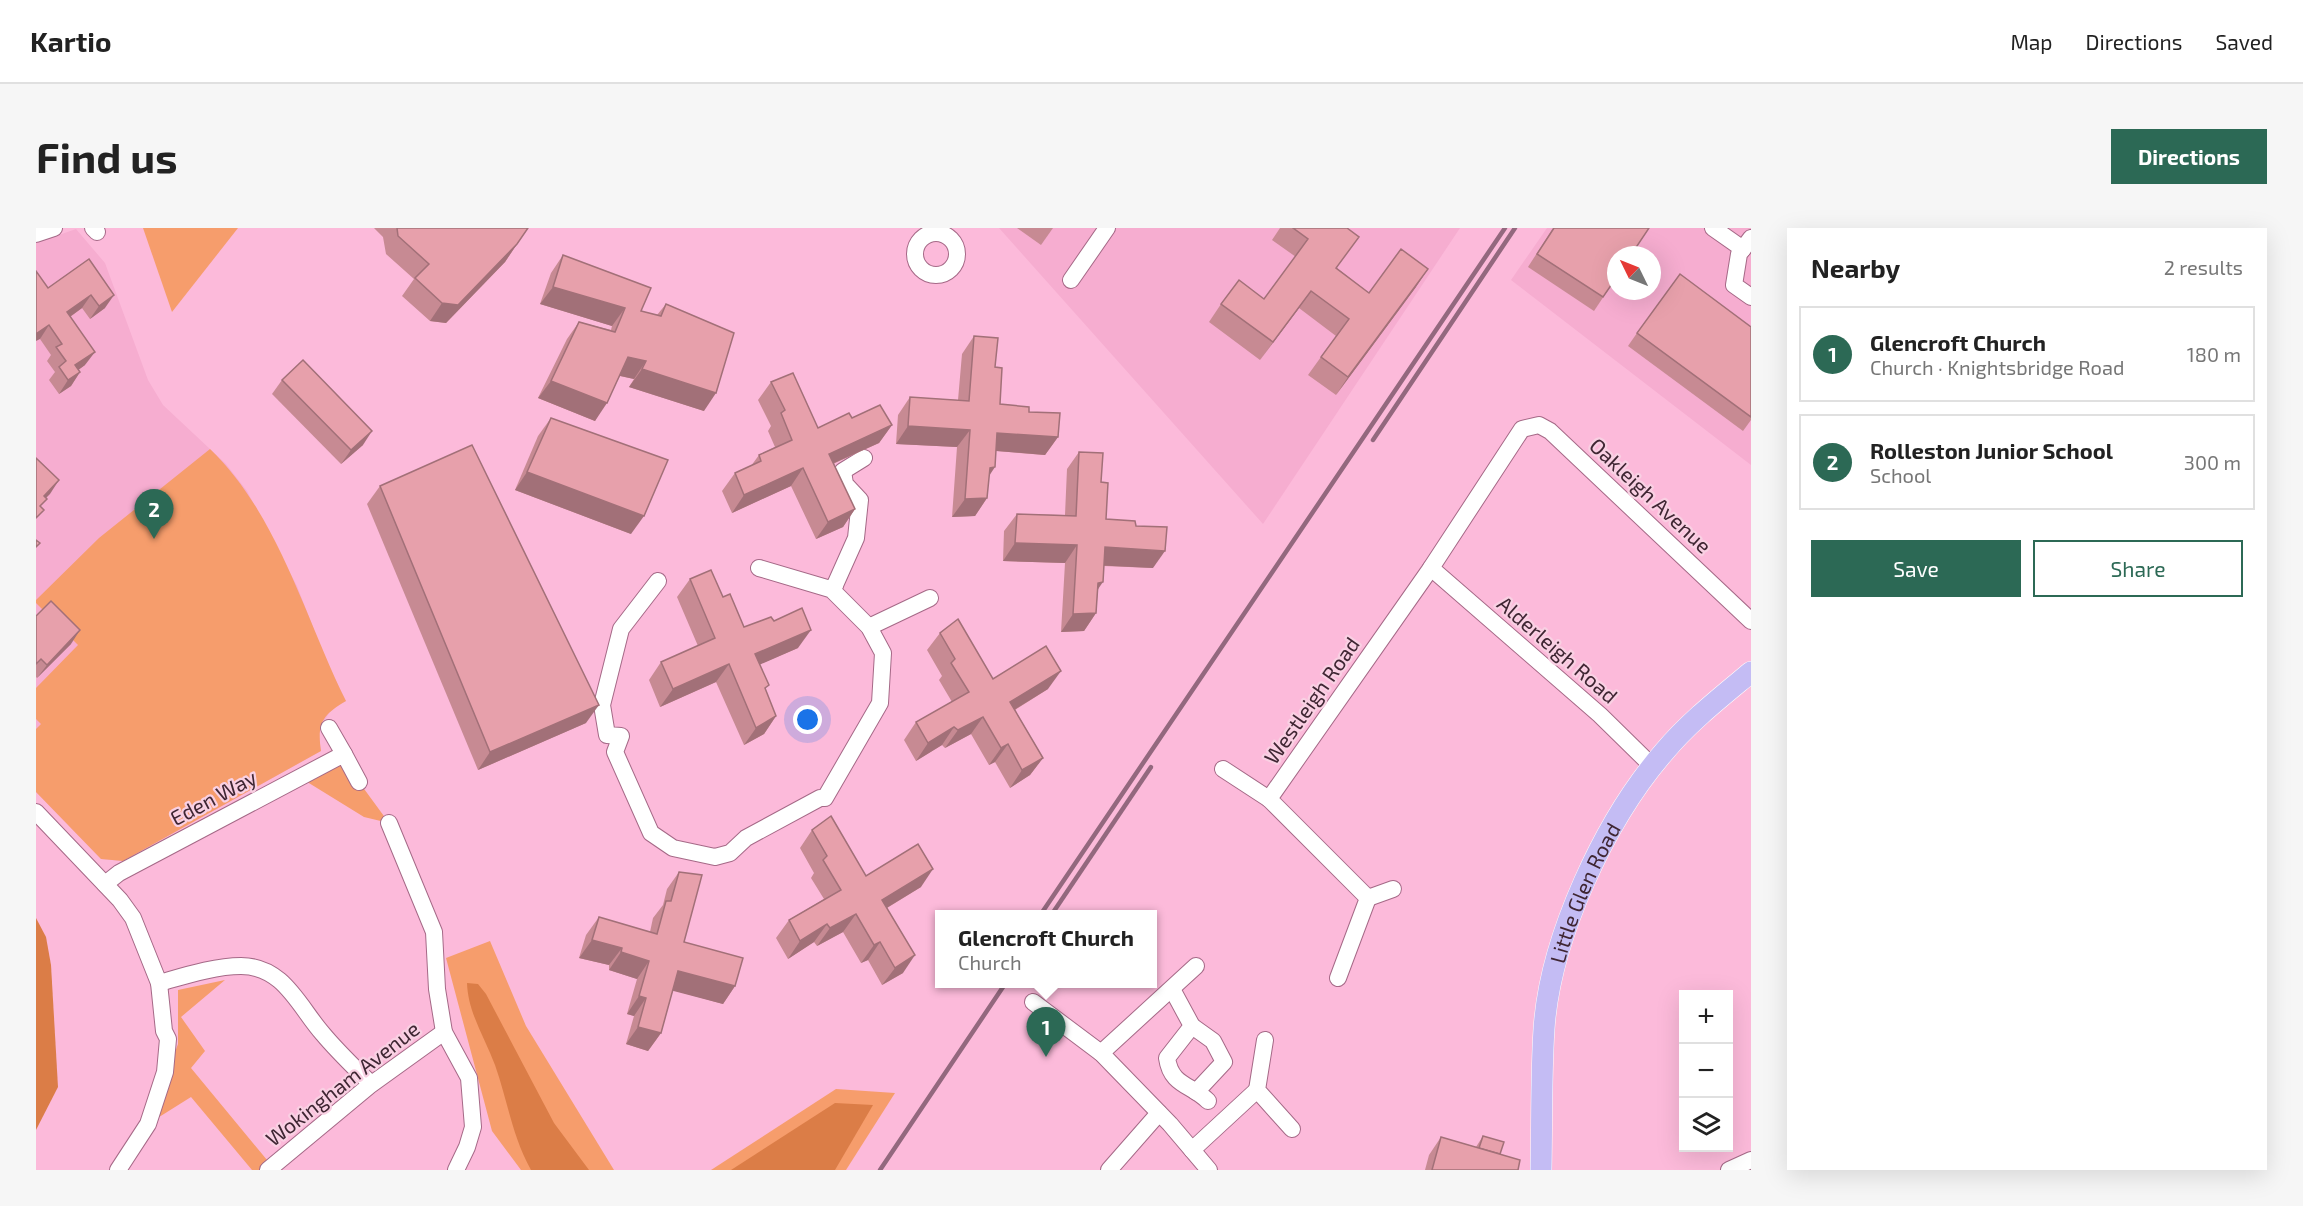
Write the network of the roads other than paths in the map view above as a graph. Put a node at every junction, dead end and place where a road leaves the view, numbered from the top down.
1 (54, 228) edge
2 (1107, 228) edge
3 (1713, 228) edge
4 (36, 234) edge
5 (1747, 243) edge
6 (1071, 280) dead end
7 (1749, 295) edge
8 (1515, 439) joint
9 (864, 458) dead end
10 (759, 567) dead end
11 (1431, 568) junction
12 (658, 581) dead end
13 (835, 585) junction
14 (930, 598) dead end
15 (1751, 621) edge
16 (869, 627) junction
17 (1751, 672) edge
18 (329, 728) dead end
19 (344, 754) junction
20 (1652, 766) junction
21 (1223, 769) dead end
22 (358, 783) dead end
23 (1269, 799) junction
24 (36, 812) edge
25 (389, 823) dead end
26 (105, 884) junction
27 (1393, 889) dead end
28 (1368, 898) junction
29 (1196, 966) dead end
30 (1338, 978) dead end
31 (159, 982) junction
32 (1172, 988) junction
33 (1033, 1002) dead end
34 (1192, 1026) junction
35 (444, 1032) junction
36 (1265, 1040) dead end
37 (1101, 1053) junction
38 (371, 1084) junction
39 (1257, 1090) junction
40 (1159, 1113) junction
41 (1292, 1129) dead end
42 (1192, 1150) junction
43 (1751, 1160) edge
44 (463, 1167) edge
45 (118, 1170) edge
46 (268, 1170) edge
47 (1109, 1170) edge
48 (1209, 1170) edge
49 (1541, 1170) edge
50 (1728, 1170) edge

1 - 4 street
2 - 6 street
3 - 5 street
5 - 7 street
8 - 11 street, Westleigh Road
8 - 15 street, Oakleigh Avenue
9 - 13 street
10 - 13 street
11 - 20 street, Alderleigh Road
11 - 23 street, Westleigh Road
12 - 16 street
13 - 16 street
14 - 16 street
17 - 20 main road, Little Glen Road
18 - 19 street
19 - 22 street
19 - 26 street, Eden Way
20 - 49 main road, Little Glen Road
21 - 23 street
23 - 28 street
24 - 26 street
25 - 35 street
26 - 31 street
27 - 28 street
28 - 30 street
29 - 32 street
31 - 38 street
31 - 45 street
32 - 34 street
32 - 37 street
33 - 37 street
34 - 34 street
35 - 38 street, Wokingham Avenue
35 - 44 street
36 - 39 street
37 - 40 street
38 - 46 street, Wokingham Avenue
39 - 41 street
39 - 42 street
40 - 42 street
40 - 47 street
42 - 48 street
43 - 50 street

